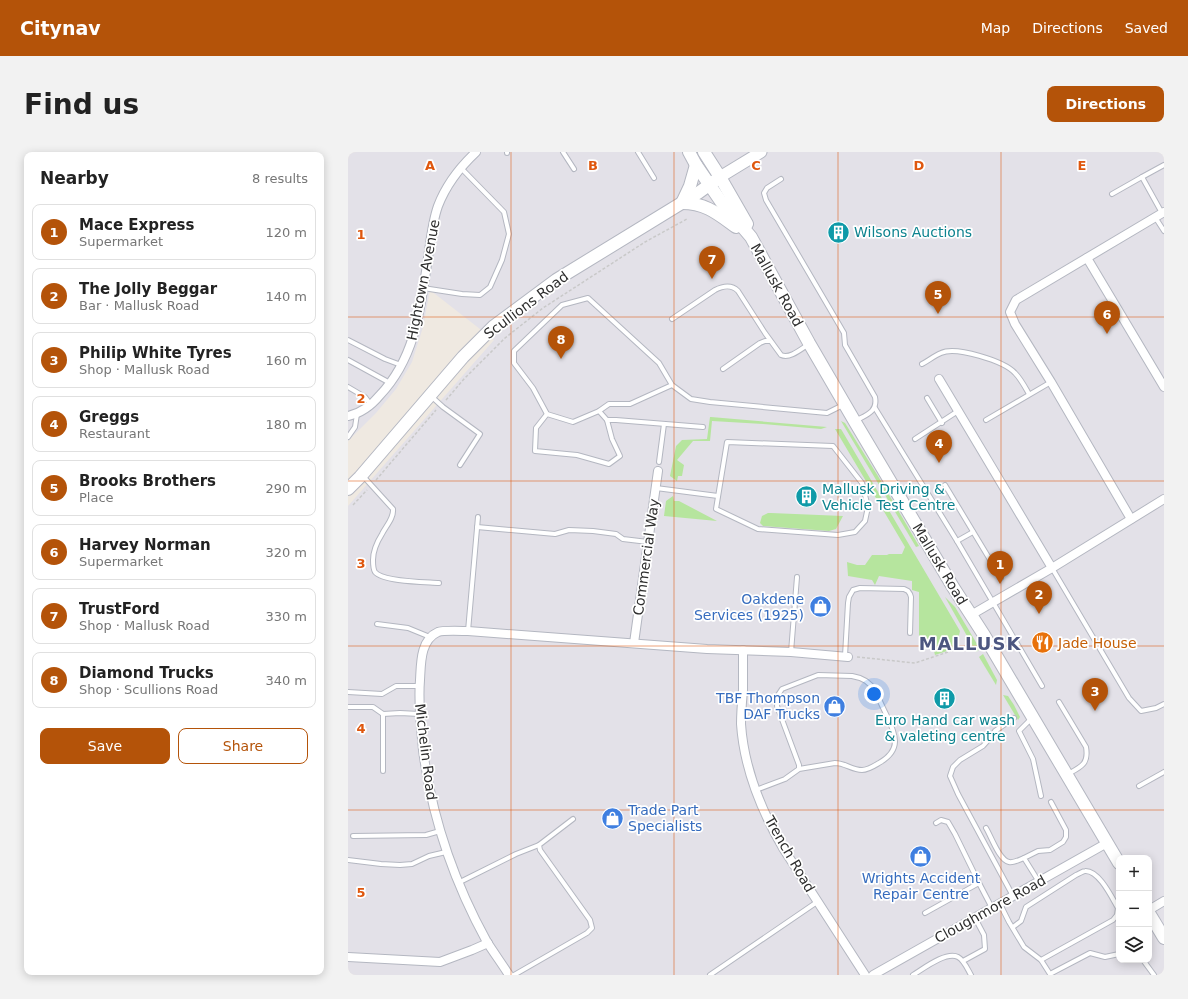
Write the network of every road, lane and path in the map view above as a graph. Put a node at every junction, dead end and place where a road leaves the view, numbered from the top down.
1 (474, 152) edge
2 (563, 152) edge
3 (638, 152) edge
4 (689, 152) edge
5 (704, 152) edge
6 (760, 152) edge
7 (1164, 165) edge
8 (696, 166) junction
9 (460, 168) junction
10 (574, 169) dead end
11 (720, 177) junction
12 (1142, 177) junction
13 (654, 178) dead end
14 (781, 179) dead end
15 (709, 185) junction
16 (1112, 194) dead end
17 (682, 203) junction
18 (1161, 214) edge
19 (688, 219) dead end
20 (1164, 231) edge
21 (751, 237) junction
22 (1087, 258) junction
23 (423, 288) junction
24 (672, 319) dead end
25 (348, 340) edge
26 (770, 341) junction
27 (809, 343) junction
28 (348, 360) edge
29 (922, 364) dead end
30 (401, 366) junction
31 (723, 369) dead end
32 (939, 378) dead end
33 (1051, 382) junction
34 (390, 383) junction
35 (672, 385) junction
36 (348, 387) edge
37 (1164, 387) edge
38 (1029, 394) junction
39 (430, 395) junction
40 (927, 398) dead end
41 (845, 404) junction
42 (371, 405) junction
43 (441, 405) junction
44 (875, 408) junction
45 (599, 411) junction
46 (958, 411) junction
47 (357, 414) junction
48 (547, 414) junction
49 (348, 416) edge
50 (607, 420) junction
51 (986, 420) dead end
52 (855, 422) junction
53 (942, 423) junction
54 (664, 424) junction
55 (703, 427) dead end
56 (348, 438) edge
57 (915, 439) dead end
58 (659, 462) dead end
59 (460, 466) dead end
60 (658, 472) dead end
61 (362, 475) junction
62 (371, 485) junction
63 (945, 485) dead end
64 (656, 488) junction
65 (348, 489) edge
66 (718, 496) junction
67 (1164, 499) edge
68 (353, 505) dead end
69 (478, 518) dead end
70 (1131, 519) junction
71 (477, 528) junction
72 (973, 532) junction
73 (956, 541) junction
74 (649, 542) junction
75 (1052, 568) junction
76 (797, 577) dead end
77 (1000, 578) dead end
78 (439, 583) dead end
79 (993, 603) junction
80 (971, 615) junction
81 (377, 624) dead end
82 (468, 631) junction
83 (910, 633) dead end
84 (430, 637) junction
85 (634, 643) junction
86 (969, 645) dead end
87 (743, 650) junction
88 (791, 652) junction
89 (846, 656) junction
90 (419, 686) junction
91 (1042, 686) dead end
92 (348, 692) edge
93 (1058, 702) dead end
94 (1164, 704) edge
95 (348, 707) edge
96 (383, 714) junction
97 (419, 714) junction
98 (1033, 717) junction
99 (1014, 718) dead end
100 (799, 768) junction
101 (383, 771) dead end
102 (1164, 772) edge
103 (1067, 775) junction
104 (1139, 786) dead end
105 (756, 790) junction
106 (1041, 796) dead end
107 (1050, 802) dead end
108 (573, 819) dead end
109 (936, 824) dead end
110 (986, 828) dead end
111 (440, 831) junction
112 (353, 836) dead end
113 (1107, 843) junction
114 (539, 845) junction
115 (446, 852) junction
116 (1024, 858) junction
117 (1116, 859) edge
118 (348, 860) edge
119 (1039, 882) junction
120 (458, 883) junction
121 (979, 883) junction
122 (1013, 896) junction
123 (1164, 901) edge
124 (817, 902) junction
125 (996, 906) junction
126 (1152, 908) edge
127 (925, 912) dead end
128 (975, 917) junction
129 (1152, 918) edge
130 (1012, 927) junction
131 (1164, 938) edge
132 (488, 943) junction
133 (1116, 955) edge
134 (348, 957) edge
135 (1041, 960) junction
136 (963, 961) junction
137 (1145, 963) edge
138 (509, 975) edge
139 (514, 975) edge
140 (710, 975) edge
141 (865, 975) edge
142 (873, 975) edge
143 (913, 975) edge
144 (971, 975) edge
145 (1154, 975) edge

1 - 9 street, Hightown Avenue
2 - 10 lane
3 - 13 lane
4 - 8 main road, Mallusk Road
5 - 11 main road
6 - 11 street
7 - 12 lane
8 - 15 main road, Mallusk Road
8 - 17 main road
9 - 23 street, Hightown Avenue
9 - 23 lane
11 - 15 main road, Scullions Road
11 - 21 main road
12 - 16 lane
12 - 18 lane
14 - 44 lane
15 - 17 main road, Scullions Road
15 - 21 main road, Mallusk Road
17 - 21 main road
17 - 39 main road, Scullions Road
18 - 20 lane
18 - 22 street
19 - 43 path
21 - 27 main road, Mallusk Road
22 - 33 street
22 - 37 street
23 - 30 street, Hightown Avenue
24 - 26 lane
25 - 30 lane
26 - 27 lane
26 - 31 lane
27 - 41 main road, Mallusk Road
28 - 34 lane
29 - 38 lane
30 - 34 street, Hightown Avenue
32 - 46 street
33 - 38 lane
33 - 70 street
34 - 42 street, Hightown Avenue
35 - 41 lane
35 - 45 lane
35 - 48 lane
36 - 42 lane
38 - 51 lane
39 - 43 lane
39 - 61 main road, Scullions Road
40 - 53 lane
41 - 52 main road, Mallusk Road
42 - 47 street, Hightown Avenue
43 - 59 lane
43 - 62 path
44 - 52 lane
44 - 73 lane
45 - 48 lane
45 - 50 lane
46 - 53 lane
46 - 75 street
47 - 49 street, Hightown Avenue
47 - 56 lane
48 - 50 lane
50 - 54 lane
52 - 80 main road, Mallusk Road
53 - 57 lane
54 - 55 lane
54 - 58 lane
60 - 64 street, Commercial Way
61 - 62 lane
61 - 65 main road, Scullions Road
62 - 68 path
62 - 78 lane
63 - 72 lane
64 - 66 lane
64 - 74 street, Commercial Way
66 - 66 lane
67 - 70 street
69 - 71 lane
70 - 75 street
71 - 74 lane
71 - 82 lane
72 - 73 lane
72 - 77 lane
73 - 79 lane
74 - 85 street, Commercial Way
75 - 79 street
75 - 94 lane
76 - 88 lane
79 - 80 street
79 - 91 lane
80 - 98 main road, Mallusk Road
81 - 84 lane
82 - 84 street
82 - 85 street
83 - 89 lane
84 - 90 street, Michelin Road
85 - 87 street
86 - 89 path
87 - 88 street
87 - 105 street, Trench Road
88 - 89 street
90 - 92 lane
90 - 97 street, Michelin Road
93 - 103 lane
95 - 96 lane
96 - 97 lane
96 - 101 lane
97 - 111 street, Michelin Road
98 - 103 main road, Mallusk Road
98 - 106 lane
99 - 122 lane
100 - 100 lane
100 - 105 lane
102 - 104 lane
103 - 113 main road, Mallusk Road
105 - 124 street, Trench Road
107 - 116 lane
108 - 114 lane
109 - 121 lane
110 - 116 lane
111 - 112 lane
111 - 115 street, Michelin Road
113 - 117 main road, Mallusk Road
113 - 119 street, Cloughmore Road
114 - 120 lane
114 - 139 lane
115 - 118 lane
115 - 120 street, Michelin Road
116 - 119 lane
119 - 122 street, Cloughmore Road
120 - 132 street, Michelin Road
121 - 125 lane
121 - 127 lane
122 - 125 street, Cloughmore Road
123 - 126 street
124 - 140 lane
124 - 141 street, Trench Road
125 - 128 street, Cloughmore Road
125 - 130 lane
128 - 136 lane
128 - 142 street, Cloughmore Road
129 - 131 main road
130 - 135 lane
130 - 135 lane
132 - 134 street
132 - 138 street, Michelin Road
133 - 135 lane
136 - 143 lane
136 - 144 lane
137 - 145 lane

